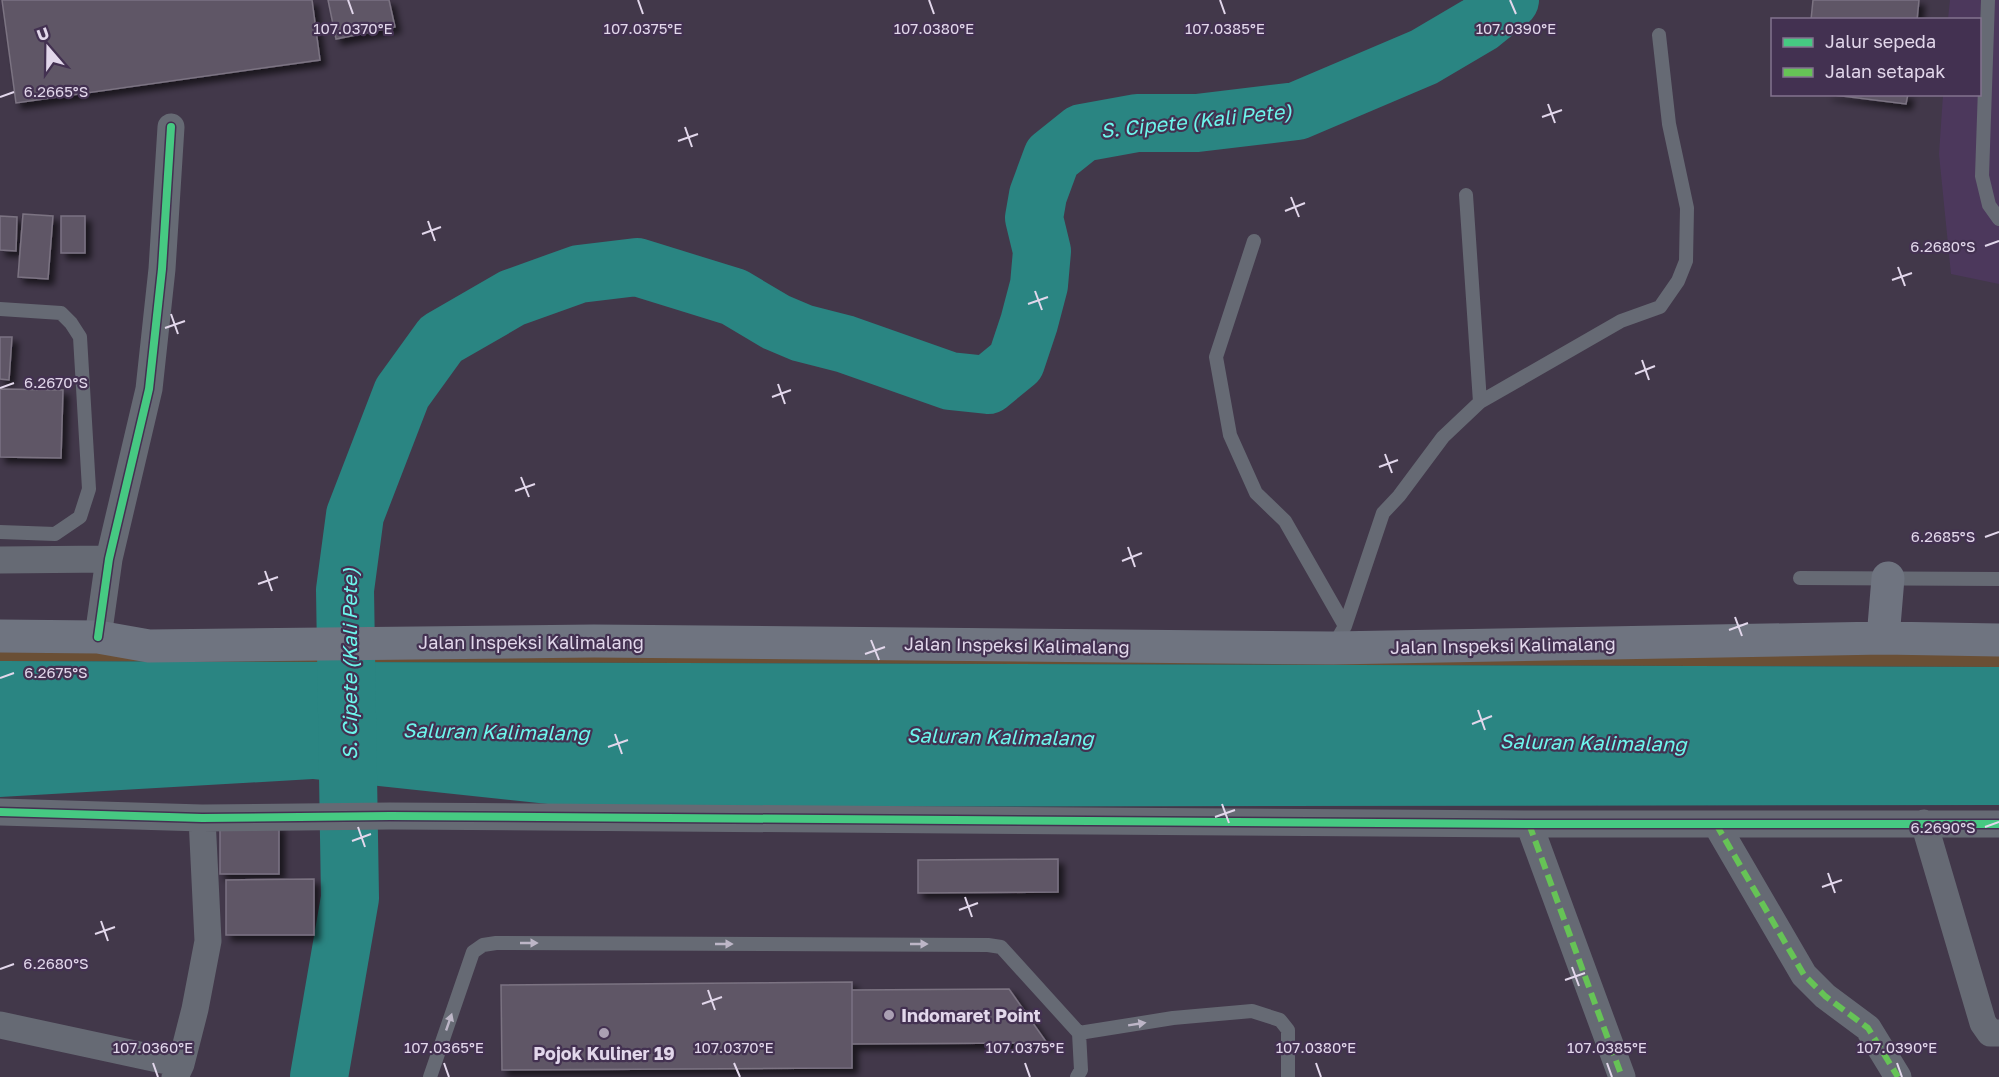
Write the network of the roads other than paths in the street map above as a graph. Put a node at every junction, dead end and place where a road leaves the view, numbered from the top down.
1 (1988, 0) edge
2 (1659, 35) dead end
3 (171, 128) dead end
4 (1466, 195) dead end
5 (1999, 219) edge
6 (1254, 241) dead end
7 (0, 309) edge
8 (1480, 402) junction
9 (0, 532) edge
10 (109, 559) junction
11 (0, 560) edge
12 (1800, 578) dead end
13 (1888, 578) junction
14 (1999, 579) edge
15 (0, 636) edge
16 (98, 637) junction
17 (1339, 637) junction
18 (1884, 638) junction
19 (1999, 640) edge
20 (0, 812) edge
21 (202, 818) junction
22 (1924, 823) junction
23 (1529, 824) junction
24 (1716, 824) junction
25 (1999, 824) edge
26 (0, 1025) edge
27 (1079, 1033) junction
28 (1999, 1033) edge
29 (178, 1071) edge
30 (430, 1077) edge
31 (1077, 1077) edge
32 (1288, 1077) edge
33 (1623, 1077) edge
34 (1898, 1077) edge

1 - 5 lane
2 - 8 lane
3 - 10 street
4 - 8 lane
6 - 17 lane
7 - 9 lane
8 - 17 lane
10 - 11 street
10 - 16 street
12 - 13 lane
13 - 14 lane
13 - 18 main road
15 - 16 main road, Jalan Inspeksi Kalimalang
16 - 17 main road, Jalan Inspeksi Kalimalang
17 - 18 main road, Jalan Inspeksi Kalimalang
18 - 19 main road, Jalan Inspeksi Kalimalang
20 - 21 street
21 - 23 street
21 - 29 street
22 - 24 street
22 - 25 street
22 - 28 street
23 - 24 street
23 - 33 street
24 - 34 street
26 - 29 street
30 -> 27 lane
27 - 31 lane
27 -> 32 lane

